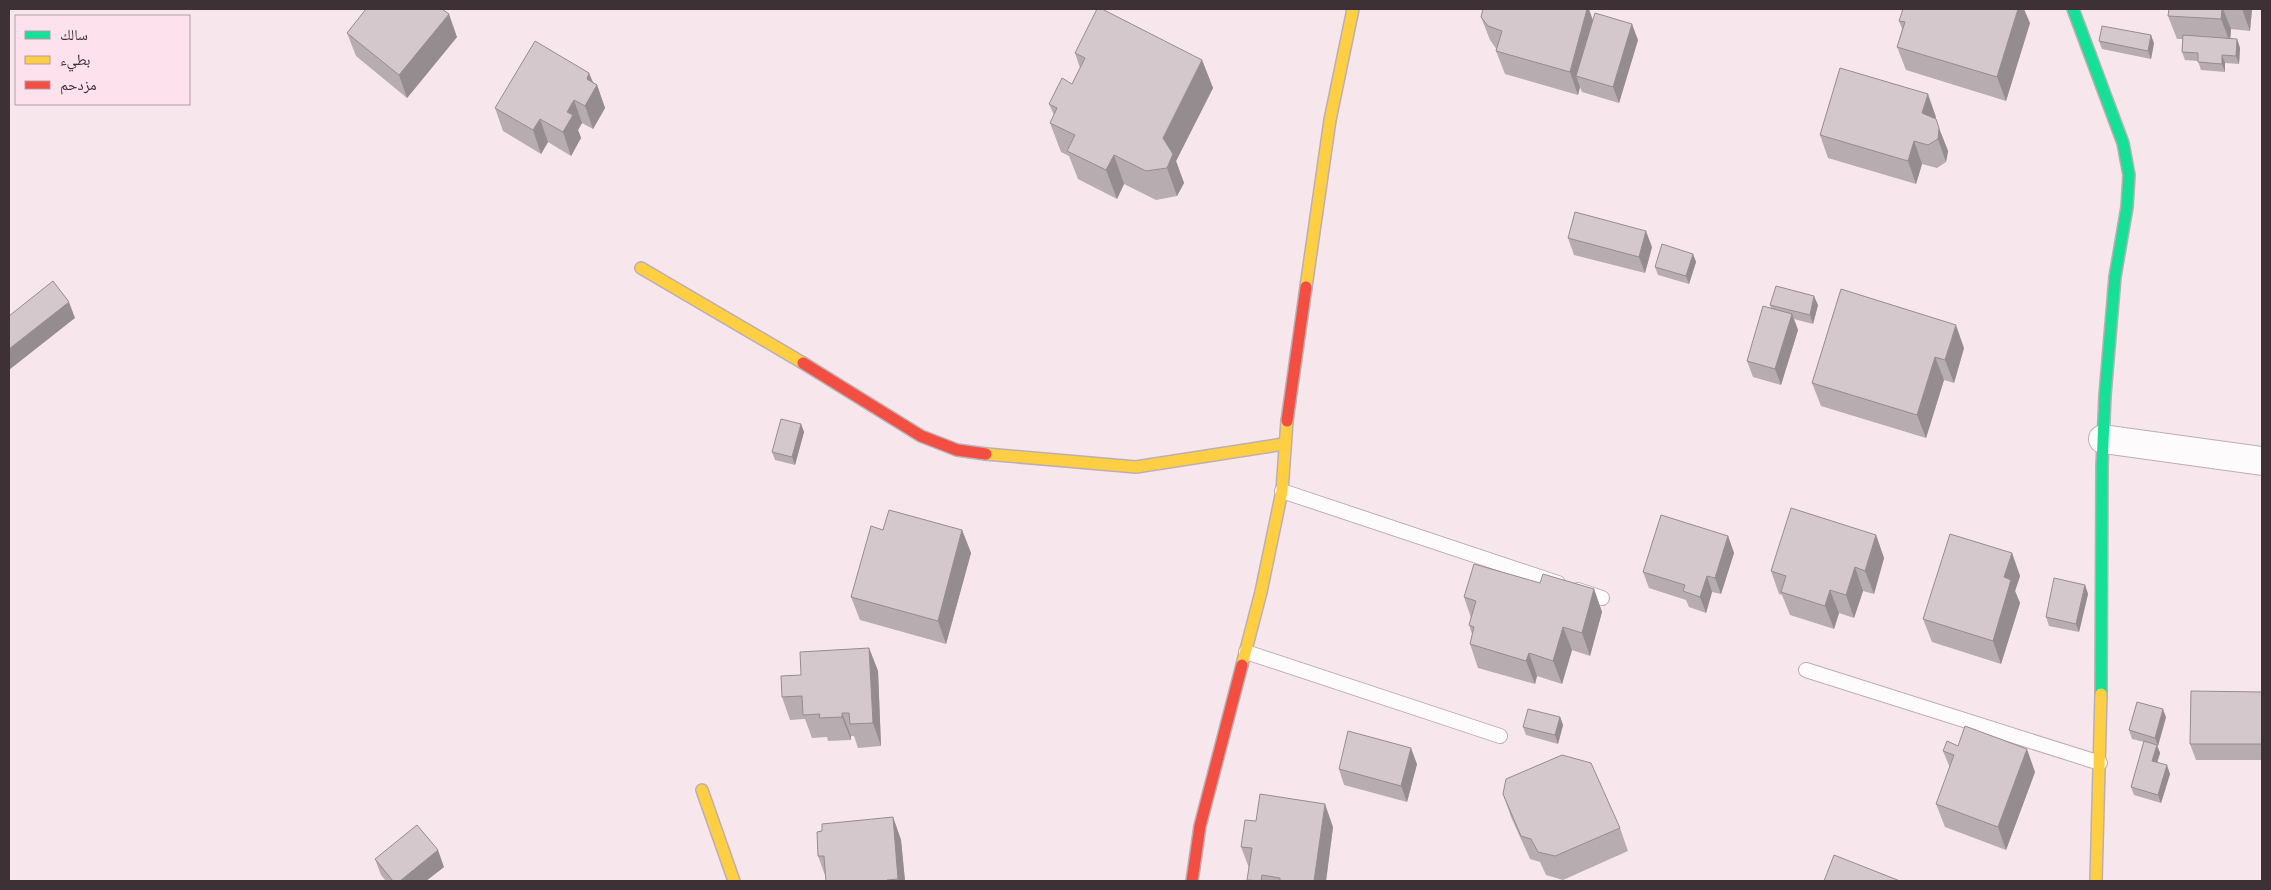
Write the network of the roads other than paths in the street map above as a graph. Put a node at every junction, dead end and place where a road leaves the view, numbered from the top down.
1 (1353, 9) edge
2 (2073, 9) edge
3 (641, 268) dead end
4 (2103, 438) junction
5 (1284, 444) junction
6 (2262, 461) edge
7 (1282, 491) junction
8 (1602, 598) dead end
9 (1246, 652) junction
10 (1806, 670) dead end
11 (1500, 736) dead end
12 (2100, 763) junction
13 (702, 790) dead end
14 (734, 881) edge
15 (1192, 881) edge
16 (2096, 881) edge

1 - 5 street
2 - 4 street
3 - 5 street
4 - 6 street
4 - 12 street
5 - 7 street
7 - 8 lane
7 - 9 street
9 - 11 lane
9 - 15 street
10 - 12 lane
12 - 16 street
13 - 14 street

